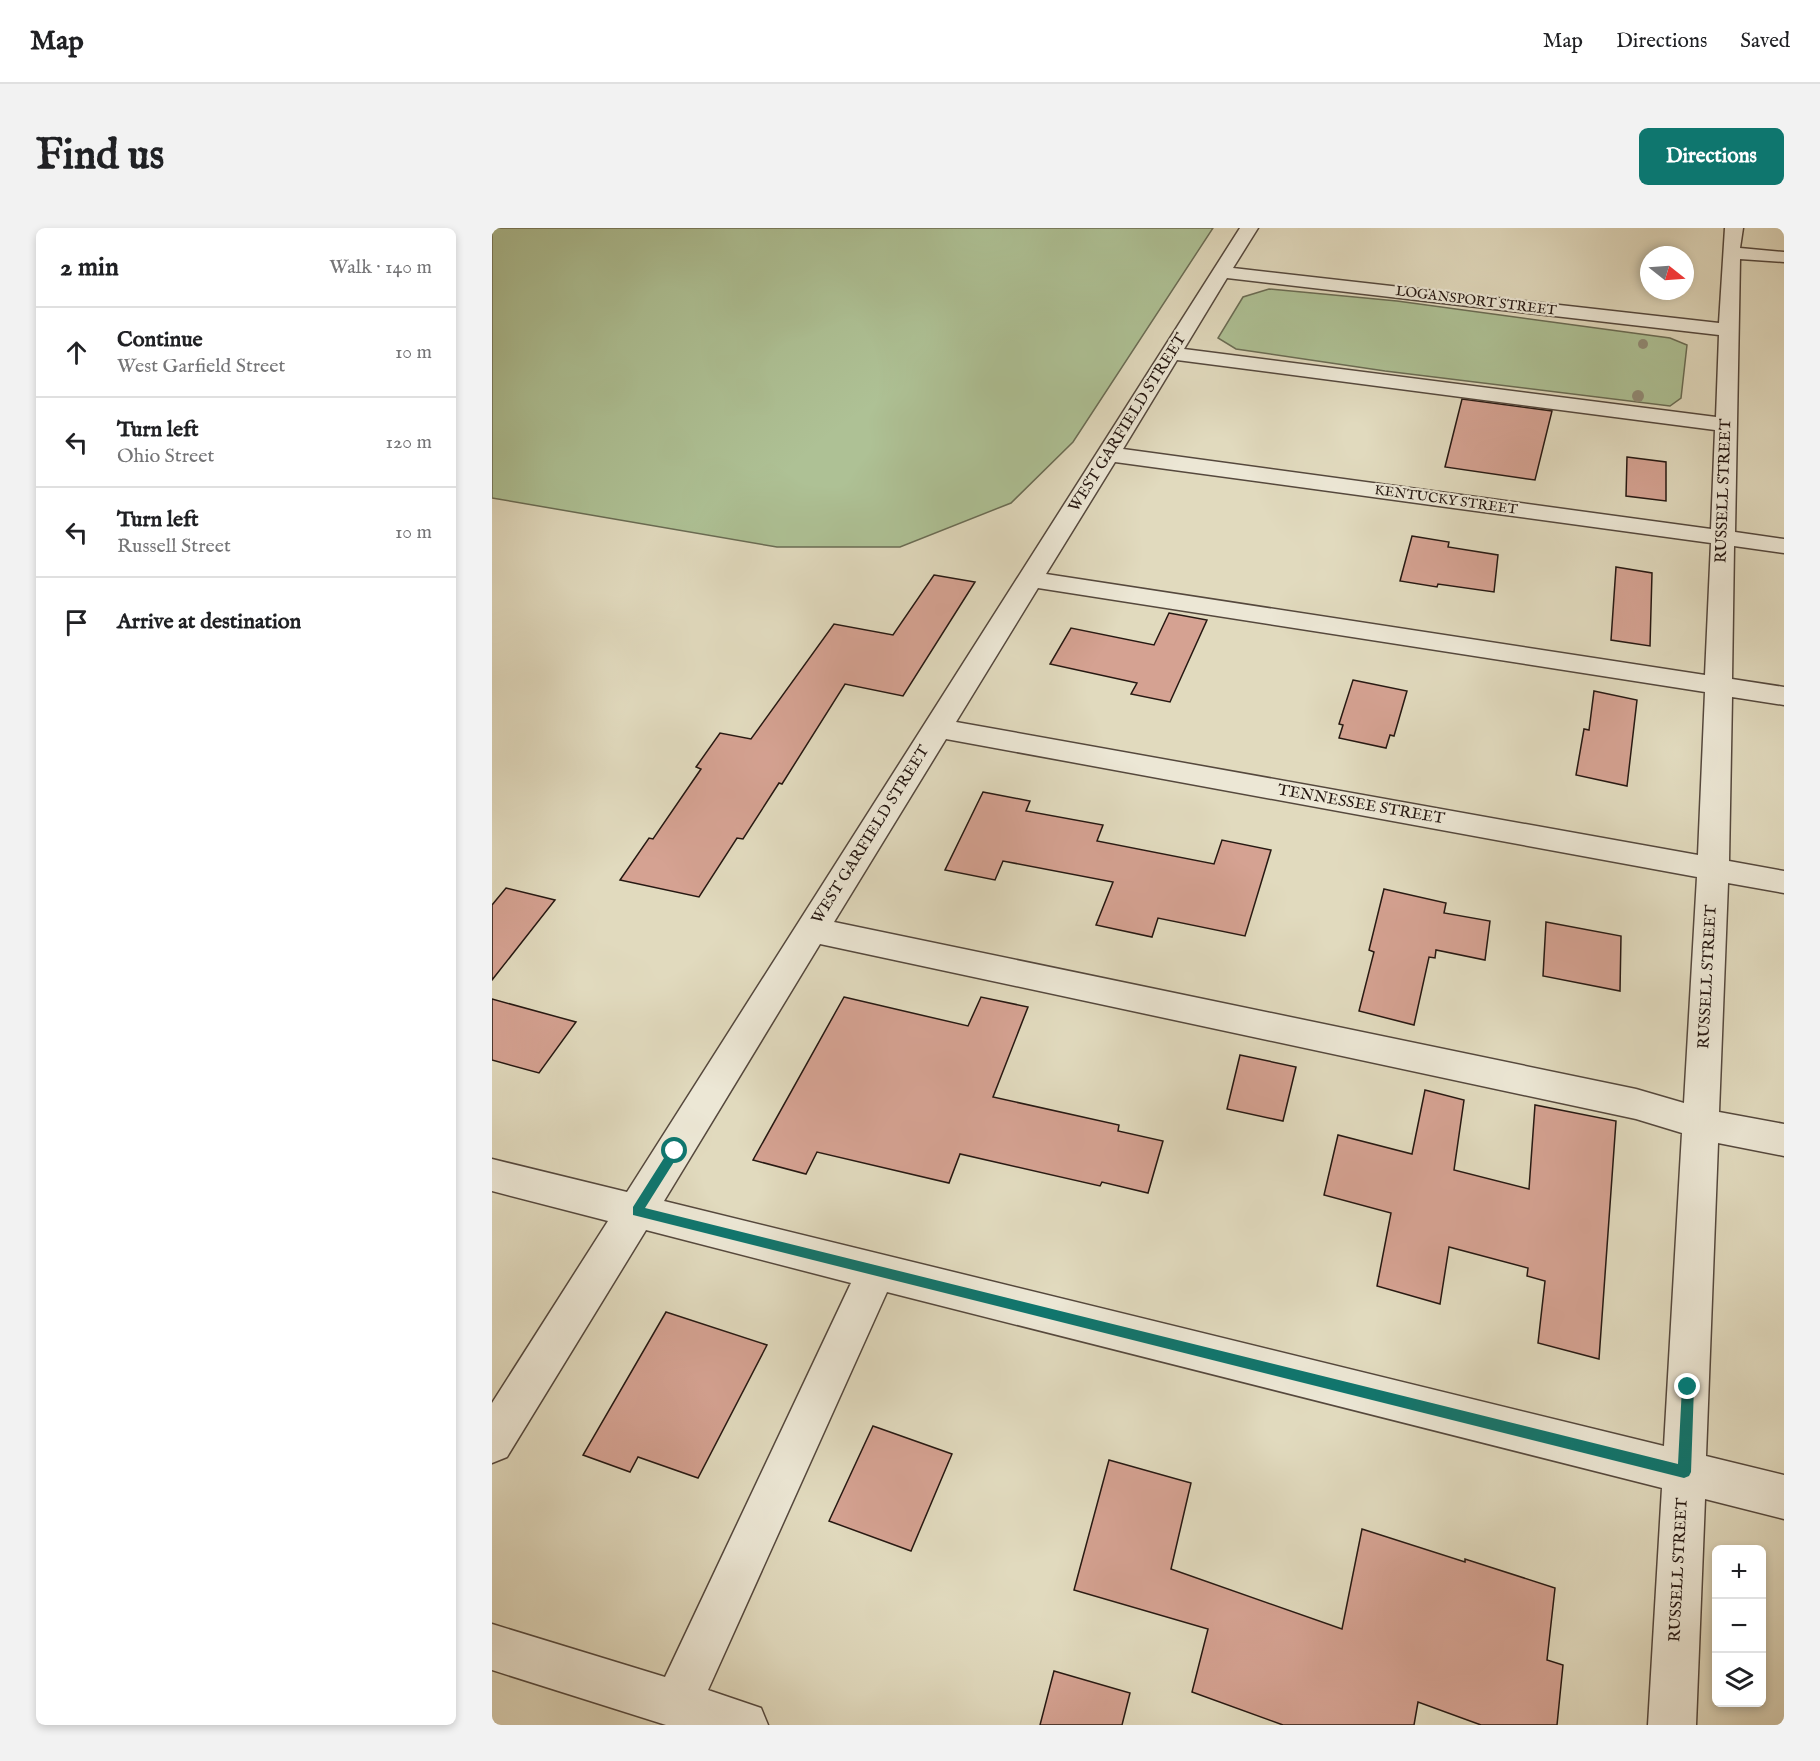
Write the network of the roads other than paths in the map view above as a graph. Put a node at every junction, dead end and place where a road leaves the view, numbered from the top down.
1 (1250, 228) edge
2 (1733, 240) edge
3 (1784, 257) edge
4 (1222, 272) junction
5 (1730, 330) junction
6 (1171, 353) junction
7 (1727, 425) junction
8 (1108, 454) junction
9 (1723, 537) junction
10 (1784, 546) edge
11 (1031, 579) junction
12 (1718, 685) junction
13 (1784, 696) edge
14 (938, 728) junction
15 (1713, 870) junction
16 (1784, 882) edge
17 (812, 930) junction
18 (1701, 1124) junction
19 (1784, 1140) edge
20 (492, 1175) edge
21 (637, 1211) junction
22 (877, 1270) junction
23 (492, 1442) edge
24 (1684, 1472) junction
25 (1784, 1497) edge
26 (492, 1647) edge
27 (677, 1705) junction
28 (744, 1725) edge
29 (1672, 1725) edge

1 - 4 street, WEST GARFIELD STREET
2 - 3 street
2 - 5 street, RUSSELL STREET
4 - 5 street, LOGANSPORT STREET
4 - 6 street, WEST GARFIELD STREET
5 - 7 street, RUSSELL STREET
6 - 7 street
6 - 8 street, WEST GARFIELD STREET
7 - 9 street, RUSSELL STREET
8 - 9 street, KENTUCKY STREET
8 - 11 street, WEST GARFIELD STREET
9 - 10 street, KENTUCKY STREET
9 - 12 street, RUSSELL STREET
11 - 12 street
11 - 14 street, WEST GARFIELD STREET
12 - 13 street
12 - 15 street, RUSSELL STREET
14 - 15 street, TENNESSEE STREET
14 - 17 street, WEST GARFIELD STREET
15 - 16 street, TENNESSEE STREET
15 - 18 street, RUSSELL STREET
17 - 18 street
17 - 21 street, WEST GARFIELD STREET
18 - 19 street
18 - 24 street, RUSSELL STREET
20 - 21 street
21 - 22 street
21 - 23 street, WEST GARFIELD STREET
22 - 24 street
22 - 27 street
24 - 25 street
24 - 29 street, RUSSELL STREET
26 - 27 street
27 - 28 street

